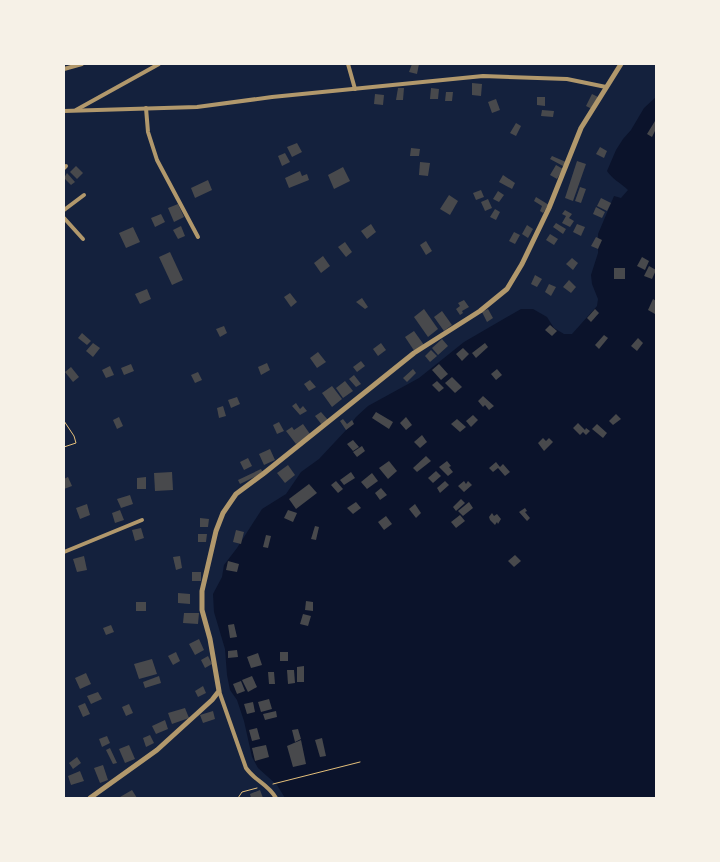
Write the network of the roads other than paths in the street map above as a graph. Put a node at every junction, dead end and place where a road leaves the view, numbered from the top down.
1 (82, 64) edge
2 (159, 64) edge
3 (348, 64) edge
4 (621, 64) edge
5 (64, 69) edge
6 (606, 87) junction
7 (355, 89) junction
8 (146, 108) junction
9 (75, 110) junction
10 (64, 111) edge
11 (84, 195) dead end
12 (64, 210) edge
13 (64, 218) edge
14 (198, 238) dead end
15 (83, 239) dead end
16 (142, 520) dead end
17 (64, 552) edge
18 (219, 691) junction
19 (90, 798) edge
20 (276, 798) edge

1 - 5 street
2 - 9 street
3 - 7 street
4 - 6 street
6 - 7 street
6 - 18 street
7 - 8 street
8 - 9 street
8 - 14 street
9 - 10 street
11 - 12 street
13 - 15 street
16 - 17 street
18 - 19 street
18 - 20 street

